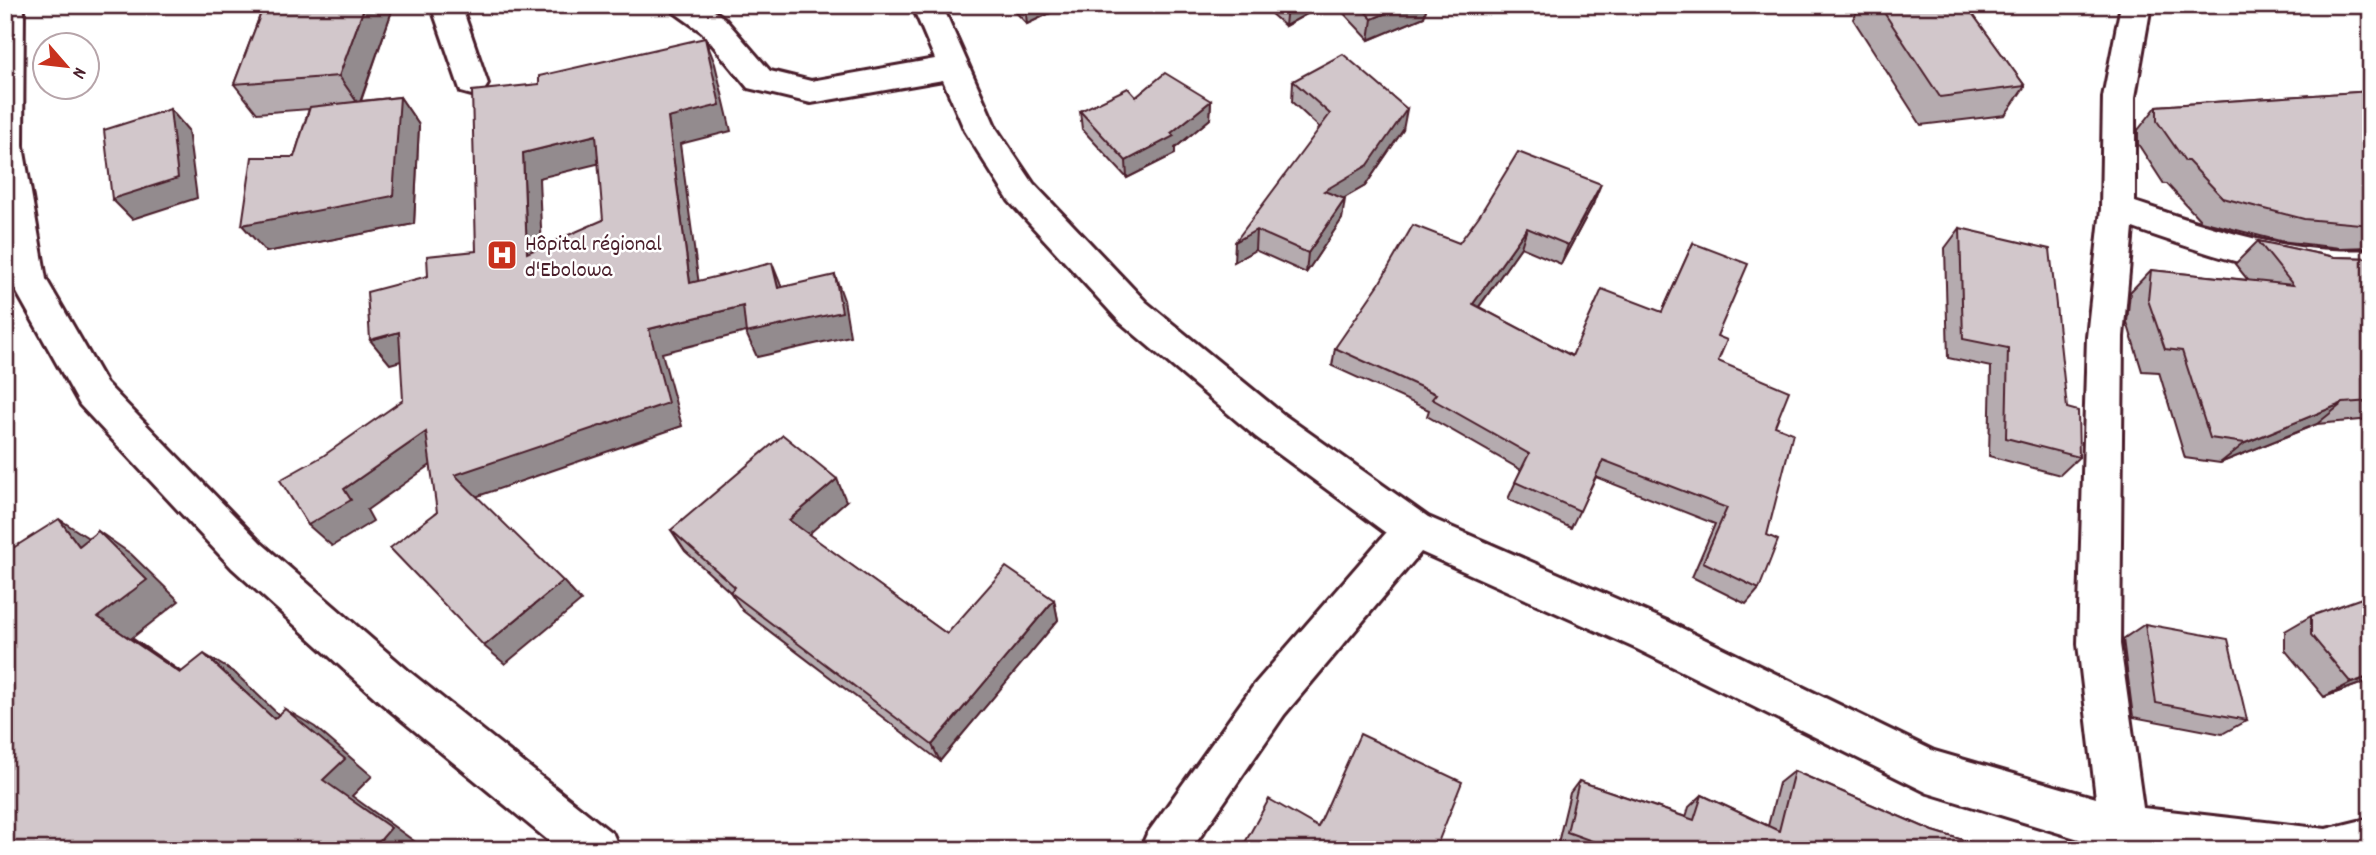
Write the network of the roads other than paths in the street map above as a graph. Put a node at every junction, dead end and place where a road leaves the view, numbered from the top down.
1 (9, 5) edge
2 (446, 5) edge
3 (685, 5) edge
4 (927, 5) edge
5 (2136, 5) edge
6 (715, 15) edge
7 (954, 66) junction
8 (472, 84) dead end
9 (2119, 209) junction
10 (2371, 264) edge
11 (1414, 530) junction
12 (2123, 829) junction
13 (2371, 841) edge
14 (597, 850) edge
15 (1163, 850) edge
16 (2321, 850) edge
17 (2331, 850) edge

1 - 14 street
2 - 8 street
3 - 6 street
4 - 7 street
5 - 9 street
6 - 7 street
7 - 11 street
9 - 10 street
9 - 12 street
11 - 12 street
11 - 15 street
12 - 16 street
13 - 17 street

